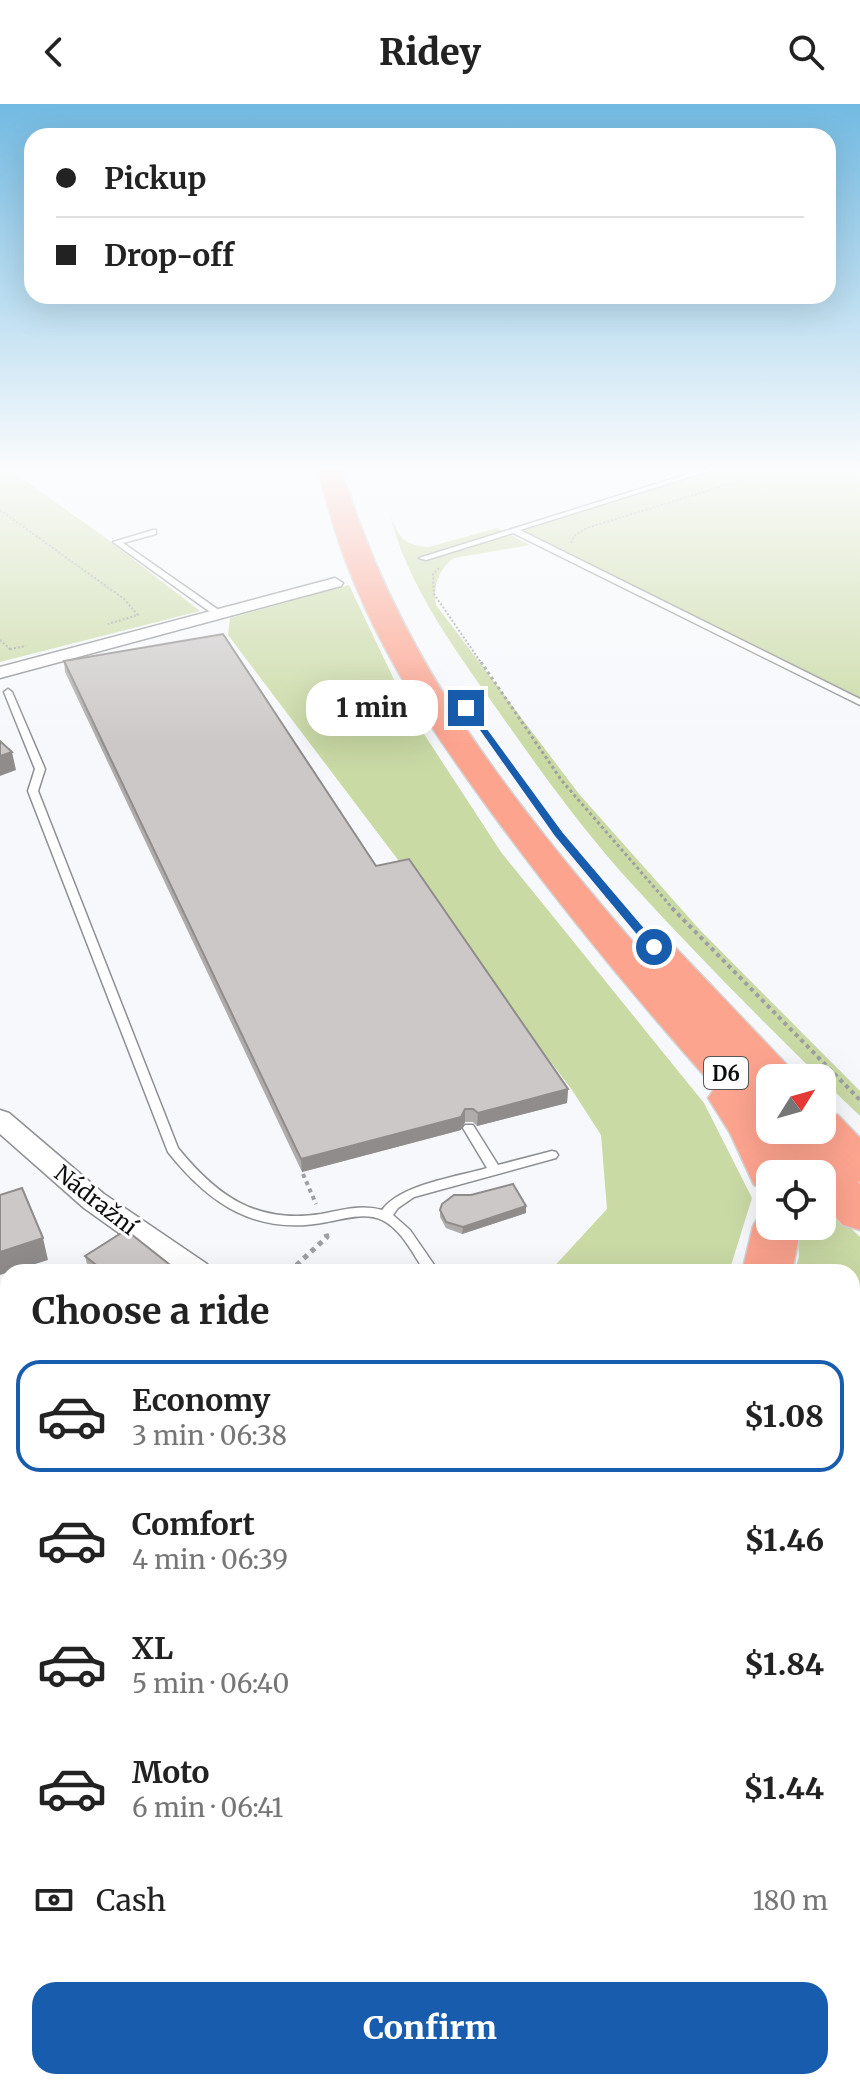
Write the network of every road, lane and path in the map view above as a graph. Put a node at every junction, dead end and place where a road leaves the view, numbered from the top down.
1 (69, 560) edge
2 (142, 560) edge
3 (358, 560) edge
4 (383, 560) edge
5 (446, 560) edge
6 (573, 560) edge
7 (335, 583) dead end
8 (220, 615) junction
9 (102, 626) dead end
10 (35, 645) dead end
11 (10, 649) dead end
12 (0, 673) edge
13 (8, 692) dead end
14 (860, 702) edge
15 (682, 1025) junction
16 (762, 1064) edge
17 (860, 1100) edge
18 (756, 1105) edge
19 (0, 1119) edge
20 (469, 1128) dead end
21 (836, 1141) edge
22 (793, 1144) edge
23 (552, 1155) dead end
24 (764, 1160) edge
25 (809, 1160) edge
26 (860, 1166) edge
27 (494, 1169) junction
28 (303, 1174) dead end
29 (836, 1188) edge
30 (319, 1209) dead end
31 (860, 1213) edge
32 (385, 1216) junction
33 (324, 1226) dead end
34 (775, 1240) edge
35 (184, 1264) edge
36 (298, 1264) edge
37 (426, 1264) edge
38 (770, 1264) edge

1 - 9 path
2 - 8 lane
3 - 15 highway, D6
4 - 16 highway, D6
5 - 17 path
6 - 14 lane
7 - 8 street
8 - 12 street
10 - 11 path
13 - 32 lane
15 - 18 highway, D6
15 - 24 highway
19 - 35 street, Nádražní
20 - 27 lane
21 - 26 highway
22 - 25 highway
23 - 27 lane
27 - 32 lane
28 - 30 path
29 - 31 highway
32 - 37 lane
33 - 36 path
34 - 38 highway

